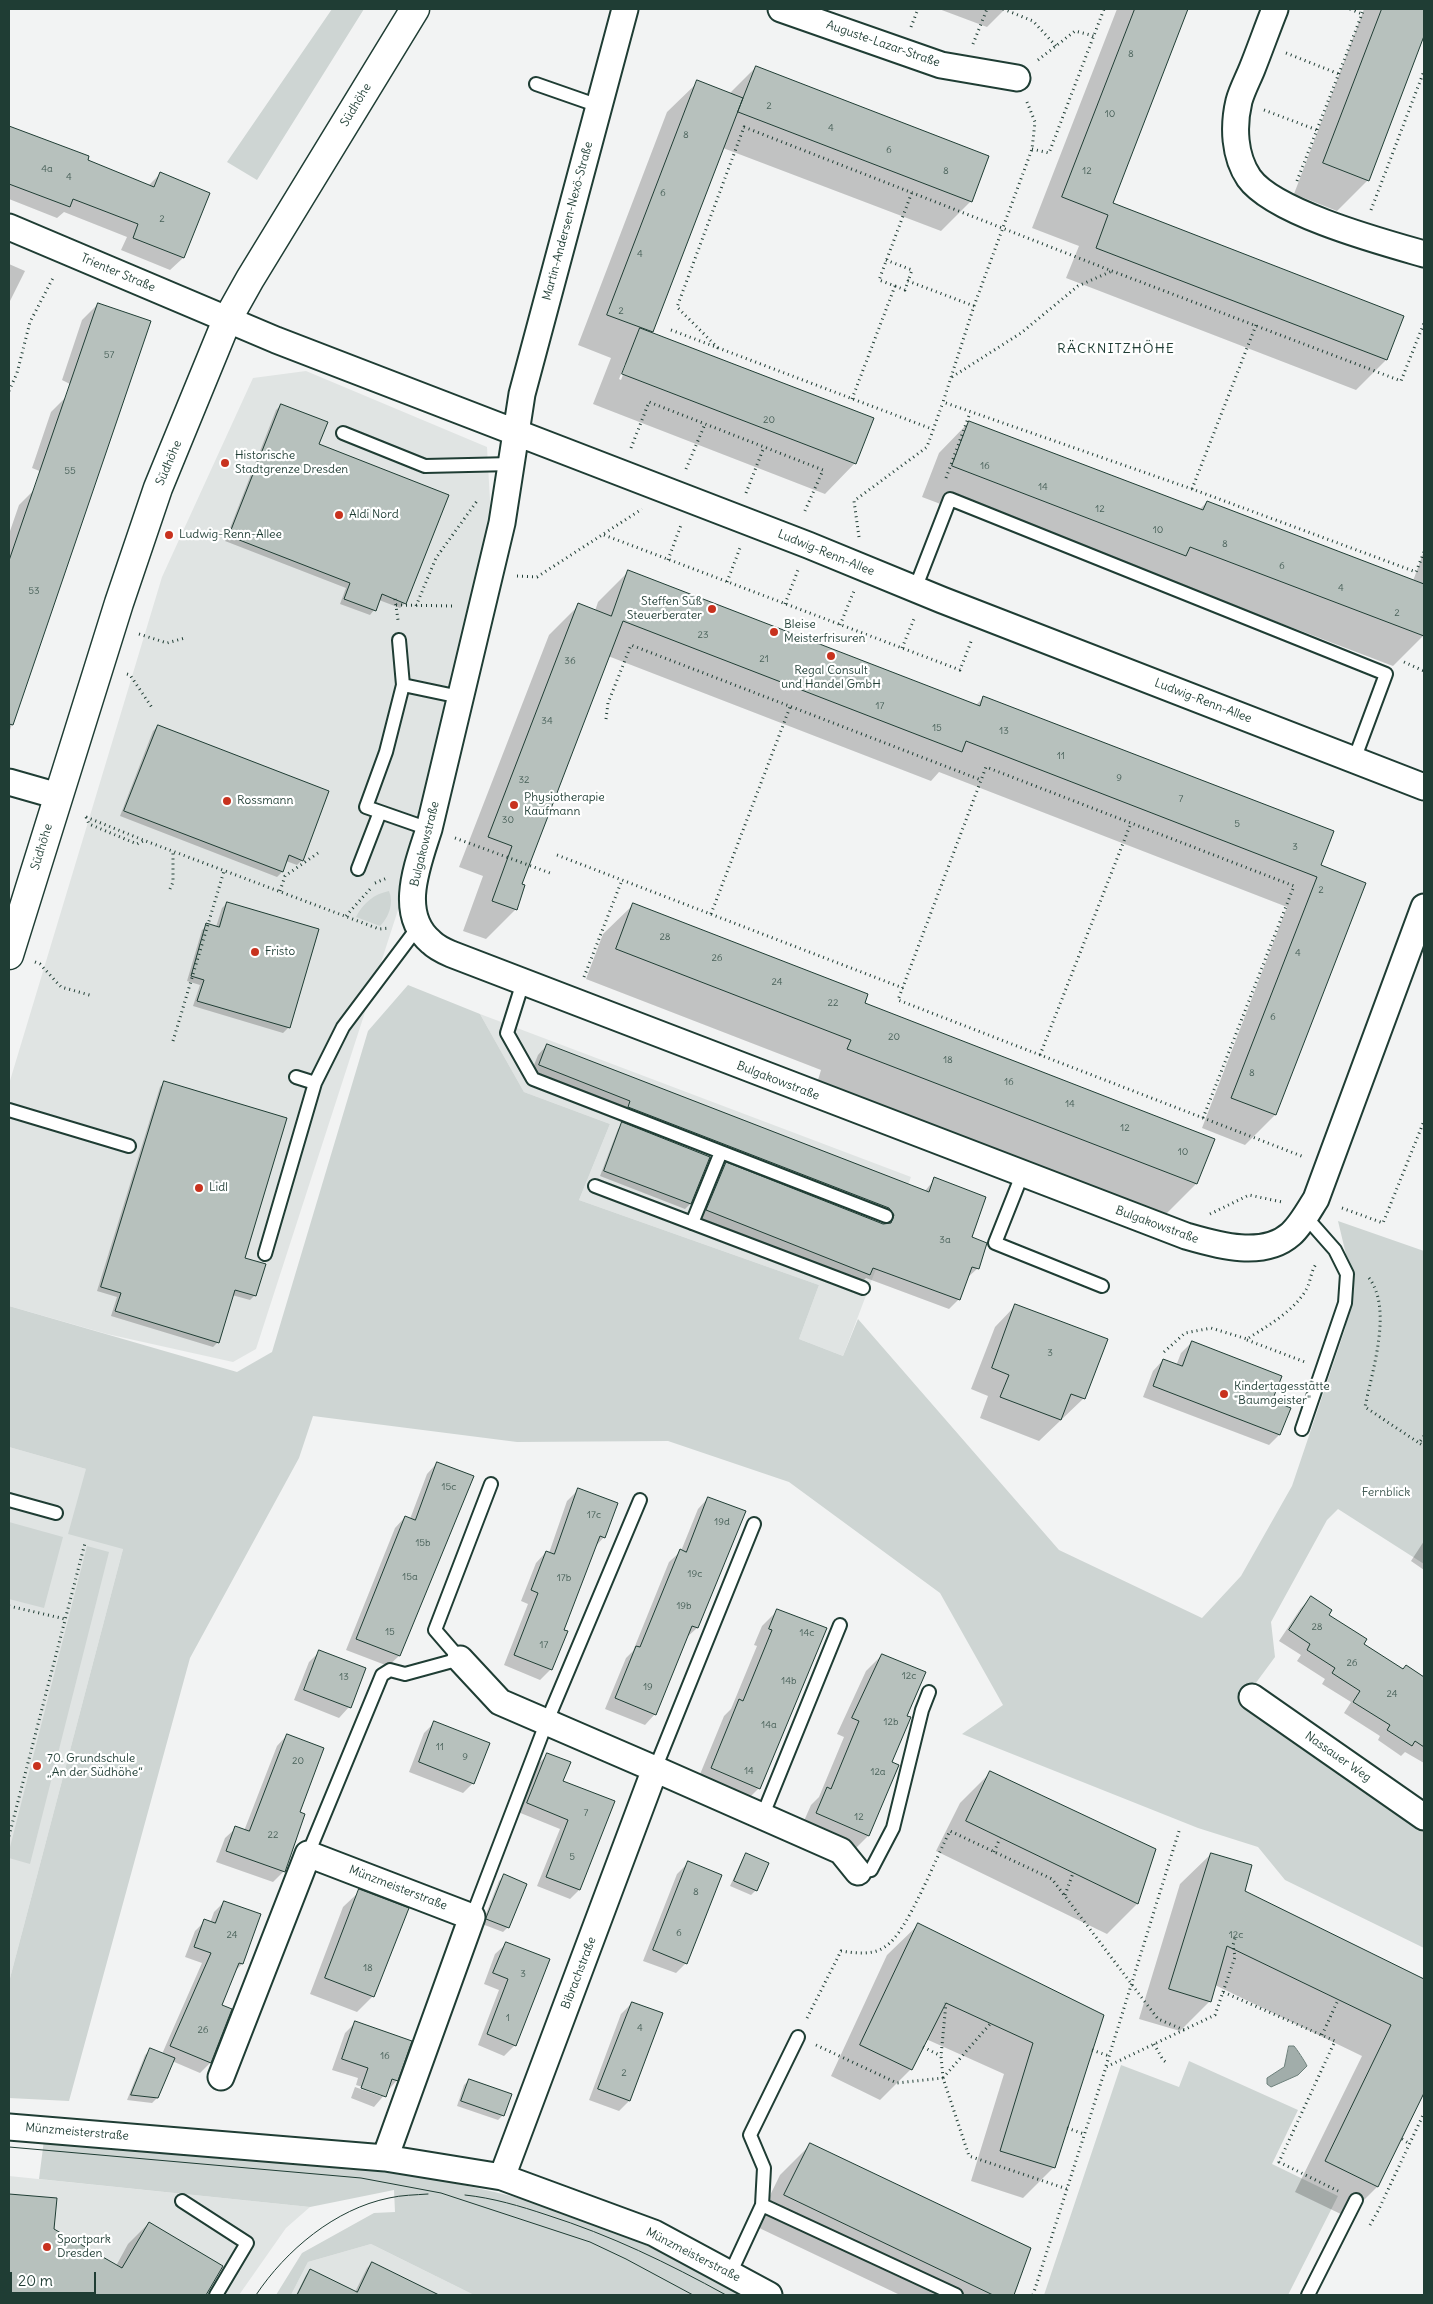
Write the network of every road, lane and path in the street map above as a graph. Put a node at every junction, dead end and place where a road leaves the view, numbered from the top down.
1 (415, 9) edge
2 (625, 9) edge
3 (781, 9) edge
4 (987, 9) edge
5 (1003, 9) edge
6 (1104, 9) edge
7 (1275, 9) edge
8 (1350, 9) edge
9 (1364, 9) edge
10 (1362, 14) junction
11 (978, 30) dead end
12 (1094, 36) junction
13 (1262, 44) junction
14 (1056, 46) junction
15 (1424, 70) edge
16 (1339, 74) junction
17 (1017, 78) junction
18 (536, 84) dead end
19 (1240, 101) junction
20 (599, 106) junction
21 (1317, 130) junction
22 (1032, 149) junction
23 (912, 192) junction
24 (1287, 206) junction
25 (9, 227) edge
26 (1003, 228) junction
27 (1361, 236) junction
28 (67, 251) junction
29 (1424, 254) edge
30 (886, 260) junction
31 (1112, 271) junction
32 (908, 281) junction
33 (895, 286) junction
34 (974, 306) junction
35 (227, 320) junction
36 (1424, 323) edge
37 (1256, 325) junction
38 (671, 330) dead end
39 (718, 348) junction
40 (952, 378) junction
41 (9, 391) edge
42 (852, 399) junction
43 (943, 402) junction
44 (970, 413) junction
45 (705, 424) junction
46 (932, 429) junction
47 (343, 433) dead end
48 (515, 433) junction
49 (764, 447) junction
50 (512, 464) junction
51 (620, 473) junction
52 (652, 486) junction
53 (1192, 489) junction
54 (684, 497) junction
55 (950, 499) junction
56 (478, 500) dead end
57 (854, 500) dead end
58 (743, 520) junction
59 (604, 535) junction
60 (800, 542) junction
61 (1424, 552) edge
62 (668, 560) junction
63 (863, 568) junction
64 (490, 574) junction
65 (727, 582) junction
66 (920, 591) junction
67 (785, 604) junction
68 (396, 605) dead end
69 (416, 606) junction
70 (482, 606) junction
71 (981, 615) junction
72 (113, 625) junction
73 (840, 625) junction
74 (185, 638) dead end
75 (400, 640) dead end
76 (902, 648) junction
77 (100, 664) junction
78 (403, 685) junction
79 (460, 697) junction
80 (790, 707) junction
81 (153, 709) dead end
82 (606, 719) dead end
83 (1354, 760) junction
84 (981, 780) junction
85 (9, 782) edge
86 (1424, 787) edge
87 (57, 801) junction
88 (380, 812) junction
89 (1131, 823) junction
90 (429, 829) junction
91 (173, 851) junction
92 (318, 854) dead end
93 (557, 854) dead end
94 (358, 869) dead end
95 (417, 870) junction
96 (224, 871) junction
97 (550, 873) dead end
98 (622, 880) junction
99 (170, 889) dead end
100 (280, 891) junction
101 (1424, 907) edge
102 (711, 914) junction
103 (346, 916) junction
104 (418, 927) junction
105 (9, 955) edge
106 (46, 972) dead end
107 (523, 982) junction
108 (903, 988) junction
109 (93, 996) dead end
110 (575, 1002) junction
111 (173, 1041) dead end
112 (1040, 1055) junction
113 (296, 1077) dead end
114 (315, 1083) junction
115 (9, 1110) edge
116 (1203, 1118) junction
117 (1424, 1121) edge
118 (129, 1146) dead end
119 (721, 1152) junction
120 (1328, 1166) junction
121 (1022, 1175) junction
122 (594, 1186) dead end
123 (1311, 1207) junction
124 (886, 1216) dead end
125 (692, 1223) junction
126 (1186, 1236) junction
127 (1335, 1250) junction
128 (265, 1254) dead end
129 (1102, 1286) dead end
130 (863, 1288) dead end
131 (1247, 1339) junction
132 (1164, 1352) dead end
133 (1322, 1368) junction
134 (1302, 1429) dead end
135 (1424, 1436) edge
136 (1419, 1443) junction
137 (1424, 1446) edge
138 (491, 1484) dead end
139 (9, 1500) edge
140 (640, 1500) dead end
141 (56, 1513) dead end
142 (754, 1524) dead end
143 (84, 1543) dead end
144 (9, 1606) edge
145 (65, 1619) junction
146 (840, 1625) dead end
147 (460, 1659) junction
148 (929, 1692) dead end
149 (1252, 1697) dead end
150 (548, 1722) junction
151 (655, 1769) junction
152 (762, 1817) junction
153 (1424, 1817) edge
154 (1179, 1831) dead end
155 (9, 1836) edge
156 (1000, 1838) dead end
157 (994, 1852) junction
158 (308, 1854) junction
159 (858, 1872) joint
160 (1073, 1873) dead end
161 (1065, 1895) junction
162 (472, 1917) junction
163 (1236, 1935) dead end
164 (1131, 1986) junction
165 (1223, 1992) junction
166 (1338, 2000) dead end
167 (946, 2003) dead end
168 (990, 2024) dead end
169 (1184, 2030) junction
170 (1322, 2035) junction
171 (798, 2037) junction
172 (1154, 2044) junction
173 (923, 2048) dead end
174 (1092, 2050) dead end
175 (941, 2056) junction
176 (1109, 2056) junction
177 (1167, 2063) dead end
178 (1106, 2067) junction
179 (221, 2077) dead end
180 (943, 2078) junction
181 (9, 2127) edge
182 (1067, 2128) dead end
183 (1084, 2134) junction
184 (1402, 2139) dead end
185 (1410, 2144) dead end
186 (385, 2158) junction
187 (502, 2177) junction
188 (1067, 2189) junction
189 (1356, 2200) joint
190 (182, 2202) dead end
191 (762, 2205) junction
192 (730, 2274) junction
193 (216, 2295) edge
194 (769, 2295) edge
195 (956, 2295) edge
196 (1033, 2295) edge
197 (1308, 2295) edge

1 - 35 street, Südhöhe
2 - 20 street, Martin-Andersen-Nexö-Straße
3 - 17 street, Auguste-Lazar-Straße
4 - 11 path
5 - 14 path
6 - 12 path
7 - 13 street
8 - 10 path
9 - 10 path
10 - 16 path
12 - 14 path
12 - 22 path
13 - 16 path
13 - 19 street
14 - 17 path
15 - 27 path
16 - 21 path
17 - 22 path
18 - 20 lane
19 - 21 path
19 - 24 street
20 - 48 street, Martin-Andersen-Nexö-Straße
21 - 24 path
22 - 26 path
23 - 26 path
23 - 30 path
23 - 39 path
24 - 27 street
25 - 28 street, Trienter Straße
26 - 31 path
26 - 34 path
27 - 29 street
28 - 35 street, Trienter Straße
28 - 41 path
30 - 32 path
30 - 33 path
31 - 37 path
31 - 40 path
32 - 33 path
32 - 34 path
33 - 42 path
34 - 40 path
35 - 48 street, Ludwig-Renn-Allee
35 - 72 street, Südhöhe
36 - 37 path
37 - 53 path
38 - 39 path
39 - 42 path
40 - 43 path
42 - 46 path
43 - 44 path
43 - 46 path
44 - 53 path
44 - 55 path
45 - 49 path
45 - 51 path
45 - 54 path
46 - 57 path
47 - 50 lane
48 - 50 street, Bulgakowstraße
48 - 51 street, Ludwig-Renn-Allee
49 - 58 path
49 - 60 path
50 - 64 street, Bulgakowstraße
51 - 52 street, Ludwig-Renn-Allee
52 - 54 street, Ludwig-Renn-Allee
52 - 59 path
53 - 61 path
54 - 58 street, Ludwig-Renn-Allee
54 - 62 path
55 - 66 lane
55 - 83 lane
56 - 69 path
58 - 60 street, Ludwig-Renn-Allee
58 - 65 path
59 - 62 path
59 - 64 path
60 - 63 street, Ludwig-Renn-Allee
60 - 67 path
62 - 65 path
63 - 66 street, Ludwig-Renn-Allee
63 - 73 path
64 - 70 street, Bulgakowstraße
65 - 67 path
66 - 71 street, Ludwig-Renn-Allee
66 - 76 path
67 - 73 path
68 - 69 path
69 - 70 path
70 - 79 street, Bulgakowstraße
71 - 76 path
71 - 83 street, Ludwig-Renn-Allee
72 - 74 path
72 - 77 street, Südhöhe
73 - 76 path
75 - 78 lane
77 - 81 path
77 - 87 street, Südhöhe
78 - 79 lane
78 - 88 lane
79 - 90 street, Bulgakowstraße
80 - 82 path
80 - 84 path
80 - 102 path
83 - 86 street, Ludwig-Renn-Allee
84 - 89 path
84 - 108 path
85 - 87 street
87 - 91 path
87 - 105 street, Südhöhe
88 - 90 lane
88 - 94 lane
89 - 112 path
89 - 116 path
90 - 95 street, Bulgakowstraße
90 - 97 path
91 - 96 path
91 - 99 path
92 - 100 path
93 - 98 path
95 - 103 path
95 - 104 street, Bulgakowstraße
96 - 100 path
96 - 111 path
98 - 102 path
98 - 110 path
100 - 103 path
101 - 120 street, Bulgakowstraße
102 - 108 path
103 - 104 path
104 - 107 street, Bulgakowstraße
104 - 114 lane
106 - 109 path
107 - 110 street, Bulgakowstraße
107 - 119 lane
108 - 112 path
110 - 121 street, Bulgakowstraße
112 - 116 path
113 - 114 lane
114 - 128 lane
115 - 118 lane
116 - 120 path
117 - 123 path
119 - 124 lane
119 - 125 lane
120 - 123 street, Bulgakowstraße
121 - 126 street, Bulgakowstraße
121 - 129 lane
122 - 125 lane
123 - 126 path
123 - 126 street, Bulgakowstraße
123 - 127 lane
125 - 130 lane
127 - 131 path
127 - 133 lane
127 - 136 path
131 - 132 path
131 - 133 path
133 - 134 lane
135 - 136 path
136 - 137 path
138 - 147 lane
139 - 141 lane
140 - 150 lane
142 - 151 lane
143 - 145 path
144 - 145 path
145 - 155 path
146 - 152 lane
147 - 150 street
147 - 158 lane
148 - 159 lane
149 - 153 street, Nassauer Weg
150 - 151 street
150 - 162 lane
151 - 152 street
151 - 187 street, Bibrachstraße
152 - 159 street
154 - 164 path
156 - 157 path
157 - 161 path
157 - 171 path
158 - 162 street, Münzmeisterstraße
158 - 179 street
160 - 161 path
161 - 164 path
162 - 186 street
163 - 165 path
164 - 169 path
164 - 176 path
165 - 169 path
165 - 170 path
166 - 170 path
167 - 175 path
168 - 180 path
169 - 172 path
170 - 189 path
171 - 180 path
171 - 191 lane
172 - 177 path
172 - 178 path
173 - 175 path
174 - 176 path
175 - 180 path
176 - 178 path
178 - 183 path
180 - 188 path
181 - 186 street, Münzmeisterstraße
182 - 183 path
183 - 188 path
184 - 185 path
186 - 187 street, Münzmeisterstraße
187 - 192 street, Münzmeisterstraße
188 - 196 path
189 - 197 lane
190 - 193 lane
191 - 192 lane
191 - 195 lane
192 - 194 street, Münzmeisterstraße

